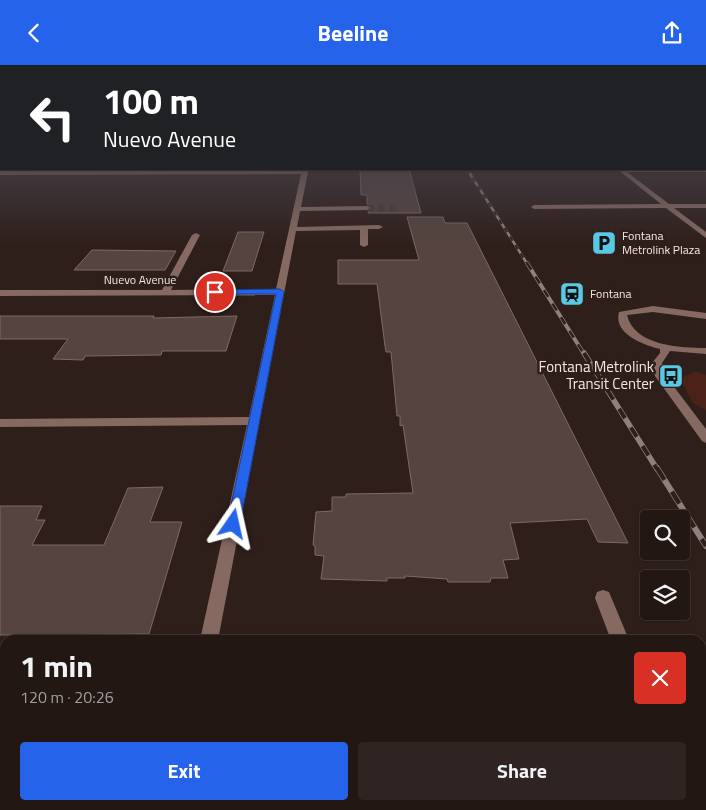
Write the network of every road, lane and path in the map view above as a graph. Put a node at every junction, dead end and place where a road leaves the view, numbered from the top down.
1 (304, 176) edge
2 (629, 176) edge
3 (668, 206) junction
4 (534, 207) dead end
5 (706, 207) edge
6 (367, 208) tunnel mouth
7 (297, 209) junction
8 (380, 227) dead end
9 (364, 228) junction
10 (293, 229) junction
11 (196, 235) dead end
12 (706, 236) edge
13 (364, 245) dead end
14 (165, 292) junction
15 (280, 292) junction
16 (0, 293) edge
17 (706, 316) edge
18 (665, 347) junction
19 (706, 351) edge
20 (254, 421) junction
21 (0, 423) edge
22 (706, 438) edge
23 (603, 598) dead end
24 (211, 635) edge
25 (618, 635) edge

1 - 7 street
2 - 3 street
3 - 4 street
3 - 5 street
3 - 12 street
6 - 7 street
7 - 10 street
8 - 9 street
9 - 10 street
9 - 13 street
10 - 15 street
11 - 14 street
14 - 15 street, Nuevo Avenue
14 - 16 street, Nuevo Avenue
15 - 20 street
17 - 18 street
18 - 19 street
18 - 22 street
20 - 21 street
20 - 24 street
23 - 25 street

